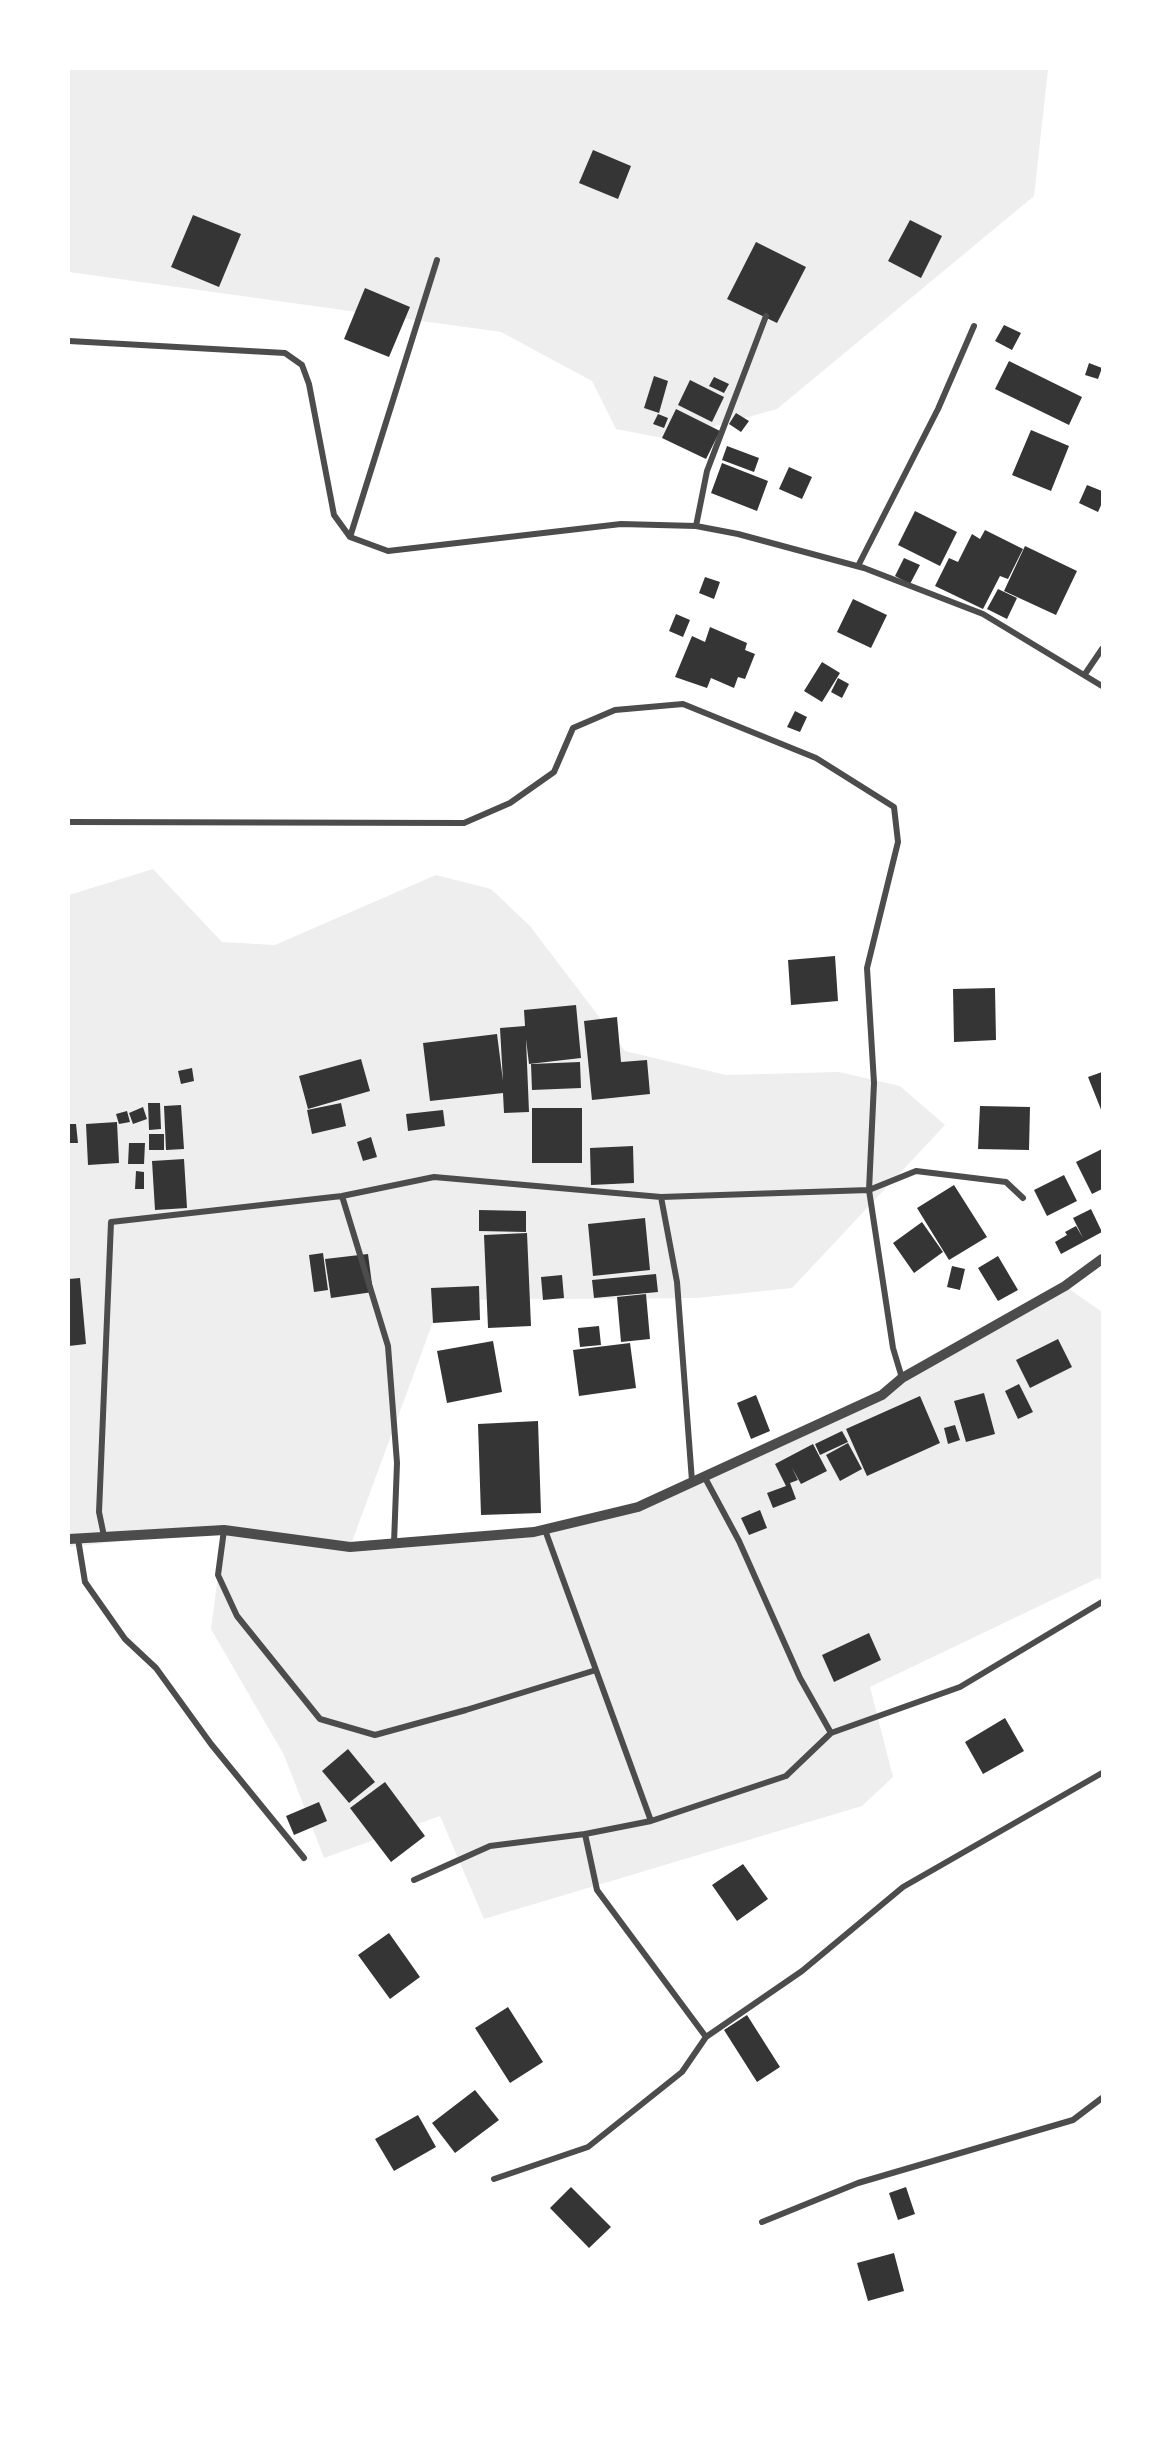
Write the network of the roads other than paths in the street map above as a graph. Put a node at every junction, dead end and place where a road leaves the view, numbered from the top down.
1 (438, 260) dead end
2 (766, 316) dead end
3 (974, 326) dead end
4 (69, 341) edge
5 (696, 526) junction
6 (350, 537) junction
7 (858, 566) junction
8 (1102, 649) edge
9 (1085, 674) junction
10 (1102, 686) edge
11 (69, 822) edge
12 (869, 1190) junction
13 (342, 1196) junction
14 (661, 1197) junction
15 (1023, 1198) dead end
16 (1102, 1258) edge
17 (903, 1378) junction
18 (704, 1476) junction
19 (692, 1481) junction
20 (224, 1530) junction
21 (545, 1530) junction
22 (104, 1536) junction
23 (73, 1539) edge
24 (394, 1543) junction
25 (1102, 1602) edge
26 (596, 1670) junction
27 (831, 1733) junction
28 (1102, 1773) edge
29 (651, 1821) junction
30 (585, 1834) junction
31 (304, 1858) dead end
32 (414, 1880) dead end
33 (706, 2037) junction
34 (1102, 2098) edge
35 (494, 2179) dead end
36 (762, 2222) dead end

1 - 6 street
2 - 5 street
3 - 7 street
4 - 6 street
5 - 6 street
5 - 7 street
7 - 9 street
8 - 9 street
9 - 10 street
11 - 12 street
12 - 14 street
12 - 15 street
12 - 17 street
13 - 14 street
13 - 22 street
13 - 24 street
14 - 19 street
16 - 17 street
17 - 18 street
18 - 19 street
18 - 27 street
19 - 21 street
20 - 22 street
20 - 24 street
20 - 26 street
21 - 24 street
21 - 26 street
22 - 23 street
23 - 31 street
25 - 27 street
26 - 29 street
27 - 29 street
28 - 33 street
29 - 30 street
30 - 32 street
30 - 33 street
33 - 35 street
34 - 36 street

